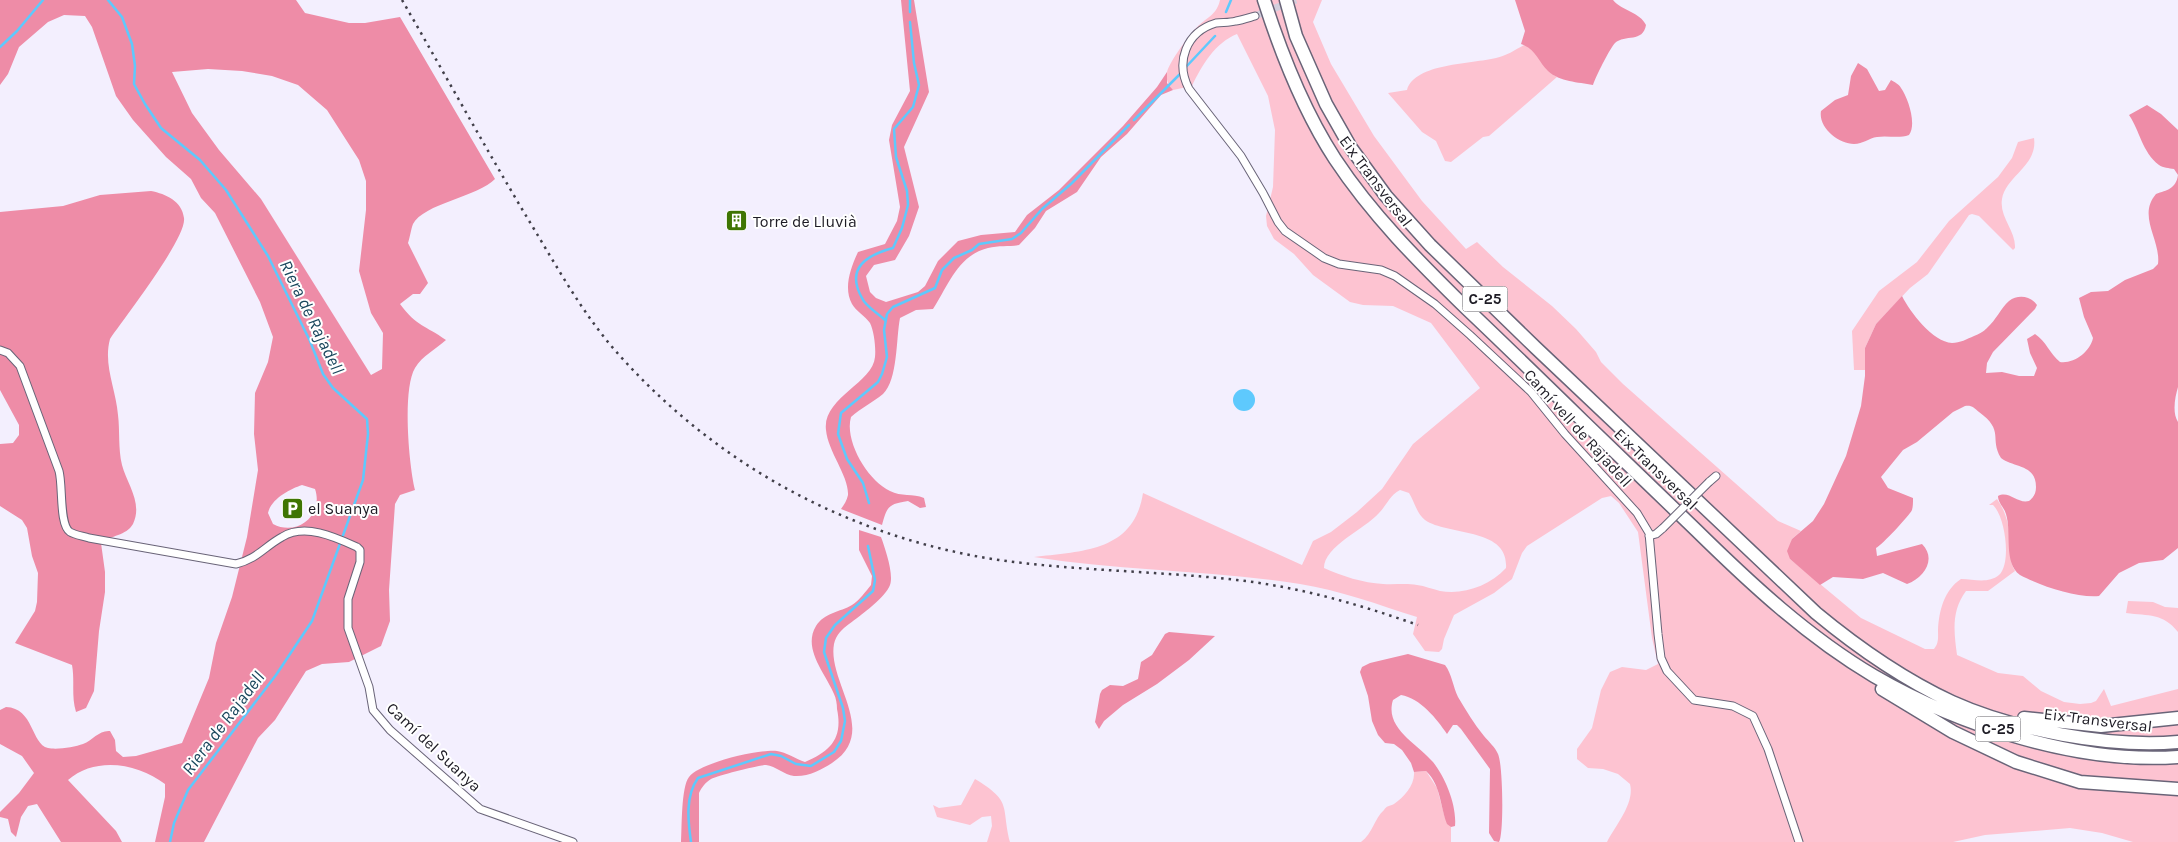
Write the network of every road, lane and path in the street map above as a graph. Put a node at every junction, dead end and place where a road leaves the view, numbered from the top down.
1 (1264, 0) edge
2 (1286, 0) edge
3 (1254, 16) tunnel mouth
4 (0, 350) edge
5 (1716, 476) dead end
6 (1649, 536) junction
7 (1833, 650) junction
8 (1953, 702) junction
9 (2178, 718) edge
10 (2178, 742) edge
11 (2178, 757) edge
12 (2178, 789) edge
13 (574, 842) edge
14 (1799, 842) edge

1 - 7 highway, Eix Transversal / C-25
2 - 8 highway, Eix Transversal / C-25
3 - 6 street, Camí vell de Rajadell
4 - 13 street, Camí del Suanya
5 - 6 street, bridge
6 - 14 street, Camí vell de Rajadell
7 - 11 highway, Eix Transversal / C-25
7 - 12 highway
8 - 9 highway
8 - 10 highway, Eix Transversal / C-25

